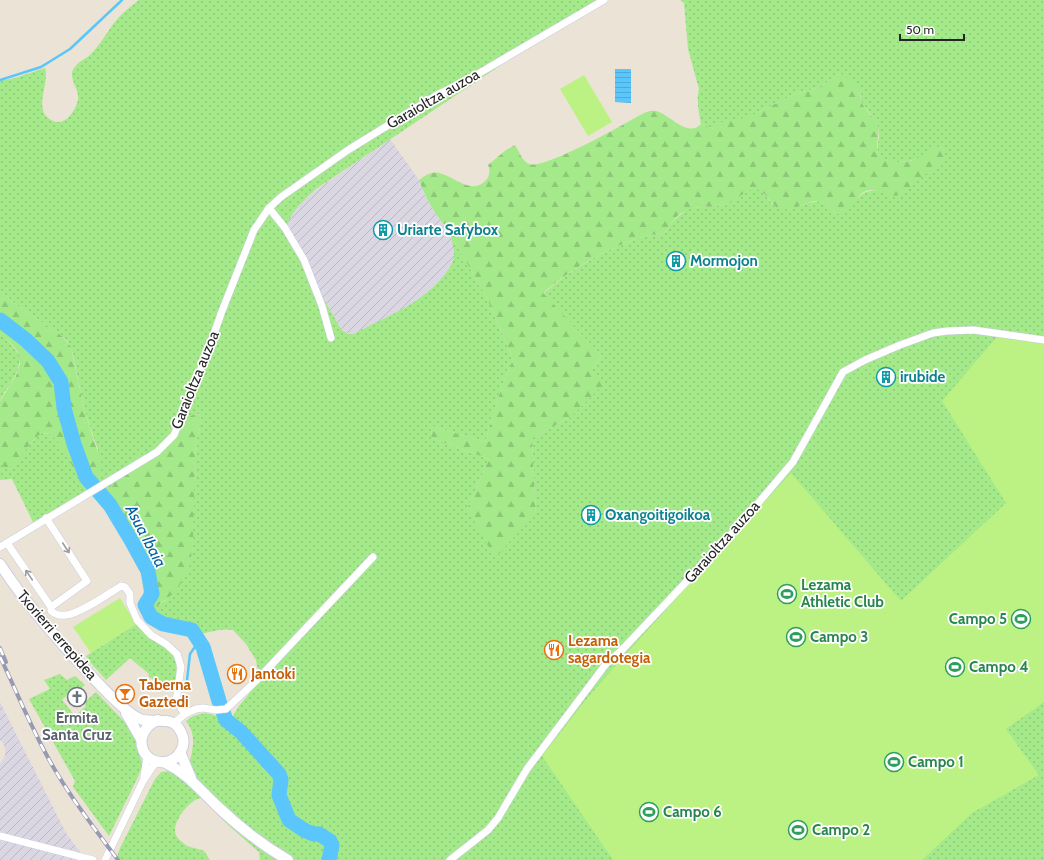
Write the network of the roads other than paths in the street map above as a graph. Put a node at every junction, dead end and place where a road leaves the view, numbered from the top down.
1 (604, 0) edge
2 (270, 208) junction
3 (331, 338) dead end
4 (1044, 340) edge
5 (46, 518) junction
6 (7, 543) junction
7 (0, 547) edge
8 (373, 557) dead end
9 (0, 564) edge
10 (51, 607) junction
11 (118, 702) junction
12 (185, 714) junction
13 (158, 720) junction
14 (174, 723) junction
15 (141, 739) junction
16 (180, 752) junction
17 (147, 756) junction
18 (161, 762) junction
19 (142, 781) junction
20 (198, 788) junction
21 (0, 836) edge
22 (93, 860) edge
23 (105, 860) edge
24 (288, 860) edge
25 (450, 860) edge

1 - 2 street, Garaioltza auzoa
2 - 3 street
2 - 5 street, Garaioltza auzoa
4 - 25 street, Garaioltza auzoa
5 - 6 street, Garaioltza auzoa
5 -> 10 street
6 - 7 street, Garaioltza auzoa
10 -> 6 street
8 - 12 street
9 - 11 street, Txorierri errepidea
10 - 12 street
11 - 13 street, Txorierri errepidea
11 - 15 street, Txorierri errepidea
12 - 14 street
13 - 14 street, Txorierri errepidea
13 - 15 street
14 - 16 street
15 - 17 street, Txorierri errepidea
16 - 18 street
16 - 20 street
17 - 18 street
17 - 19 street
18 - 19 street
18 - 20 street
19 - 23 street
20 - 24 street
21 - 22 street

